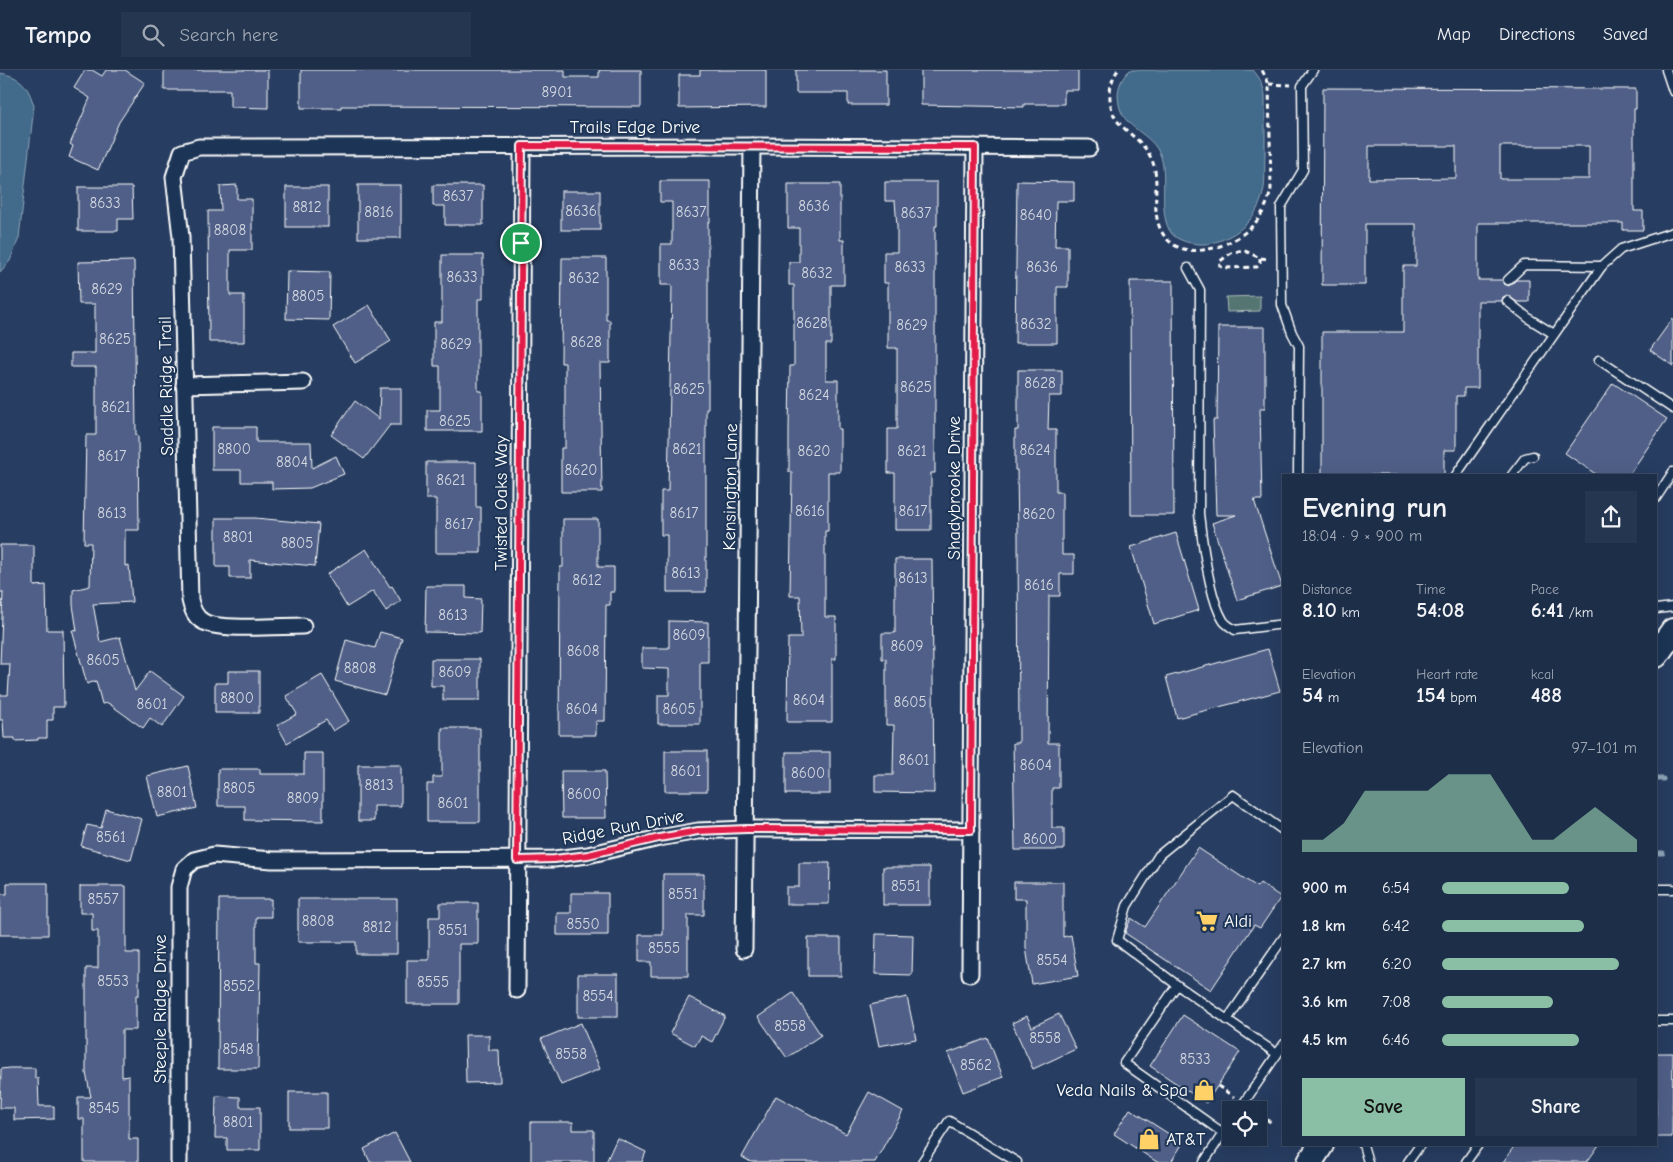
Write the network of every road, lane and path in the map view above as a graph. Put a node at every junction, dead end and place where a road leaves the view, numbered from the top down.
1 (1118, 70) edge
2 (1262, 70) edge
3 (1313, 70) edge
4 (1666, 70) edge
5 (1269, 84) junction
6 (1302, 86) junction
7 (1673, 91) edge
8 (522, 146) junction
9 (752, 146) junction
10 (975, 147) junction
11 (1088, 148) dead end
12 (182, 152) joint
13 (1673, 232) edge
14 (1260, 258) junction
15 (1269, 259) dead end
16 (1602, 266) junction
17 (1188, 268) dead end
18 (1508, 280) dead end
19 (1507, 302) dead end
20 (1554, 334) junction
21 (1599, 360) dead end
22 (303, 382) dead end
23 (184, 385) junction
24 (1673, 409) edge
25 (1533, 456) dead end
26 (1673, 472) edge
27 (1298, 474) edge
28 (1457, 474) edge
29 (1513, 474) edge
30 (1657, 496) edge
31 (1673, 607) edge
32 (1657, 608) edge
33 (1282, 624) edge
34 (302, 626) dead end
35 (1673, 630) edge
36 (1657, 654) edge
37 (746, 829) junction
38 (971, 830) junction
39 (1282, 830) edge
40 (194, 860) joint
41 (517, 860) junction
42 (1657, 889) edge
43 (1673, 889) edge
44 (1282, 940) edge
45 (744, 949) dead end
46 (970, 974) dead end
47 (1177, 985) junction
48 (518, 990) dead end
49 (1227, 1020) junction
50 (1657, 1021) edge
51 (1673, 1021) edge
52 (1282, 1047) edge
53 (1277, 1054) junction
54 (1245, 1101) edge
55 (1267, 1120) edge
56 (1273, 1124) dead end
57 (1222, 1132) edge
58 (1222, 1135) edge
59 (1320, 1146) edge
60 (1363, 1146) edge
61 (1419, 1146) edge
62 (1477, 1146) edge
63 (179, 1162) edge
64 (922, 1162) edge
65 (1017, 1162) edge
66 (1204, 1162) edge
67 (1310, 1162) edge
68 (1368, 1162) edge
69 (1408, 1162) edge
70 (1466, 1162) edge

1 - 5 path
2 - 5 path
3 - 6 lane
4 - 7 lane
5 - 6 path
6 - 27 lane
8 - 9 street, Trails Edge Drive
8 - 12 street, Trails Edge Drive
8 - 41 street, Twisted Oaks Way
9 - 10 street, Trails Edge Drive
9 - 37 street, Kensington Lane
10 - 11 street, Trails Edge Drive
10 - 38 street, Shadybrooke Drive
12 - 23 street, Saddle Ridge Trail
13 - 16 lane
14 - 14 path
14 - 15 path
16 - 18 lane
16 - 20 lane
17 - 33 lane
19 - 20 lane
20 - 28 lane
21 - 24 lane
22 - 23 street
23 - 34 street, Saddle Ridge Trail
25 - 29 lane
26 - 30 lane
31 - 32 lane
35 - 36 main road
37 - 38 street, Ridge Run Drive
37 - 41 street, Ridge Run Drive
37 - 45 street, Kensington Lane
38 - 46 street, Shadybrooke Drive
39 - 47 lane
40 - 41 street, Ridge Run Drive
40 - 63 street, Steeple Ridge Drive
41 - 48 street, Twisted Oaks Way
42 - 43 lane
44 - 49 lane
47 - 49 lane
47 - 57 lane
49 - 53 lane
50 - 51 lane
52 - 53 lane
53 - 54 lane
55 - 56 path
58 - 66 lane
59 - 67 main road
60 - 68 lane
61 - 69 lane
62 - 70 lane
64 - 65 lane

